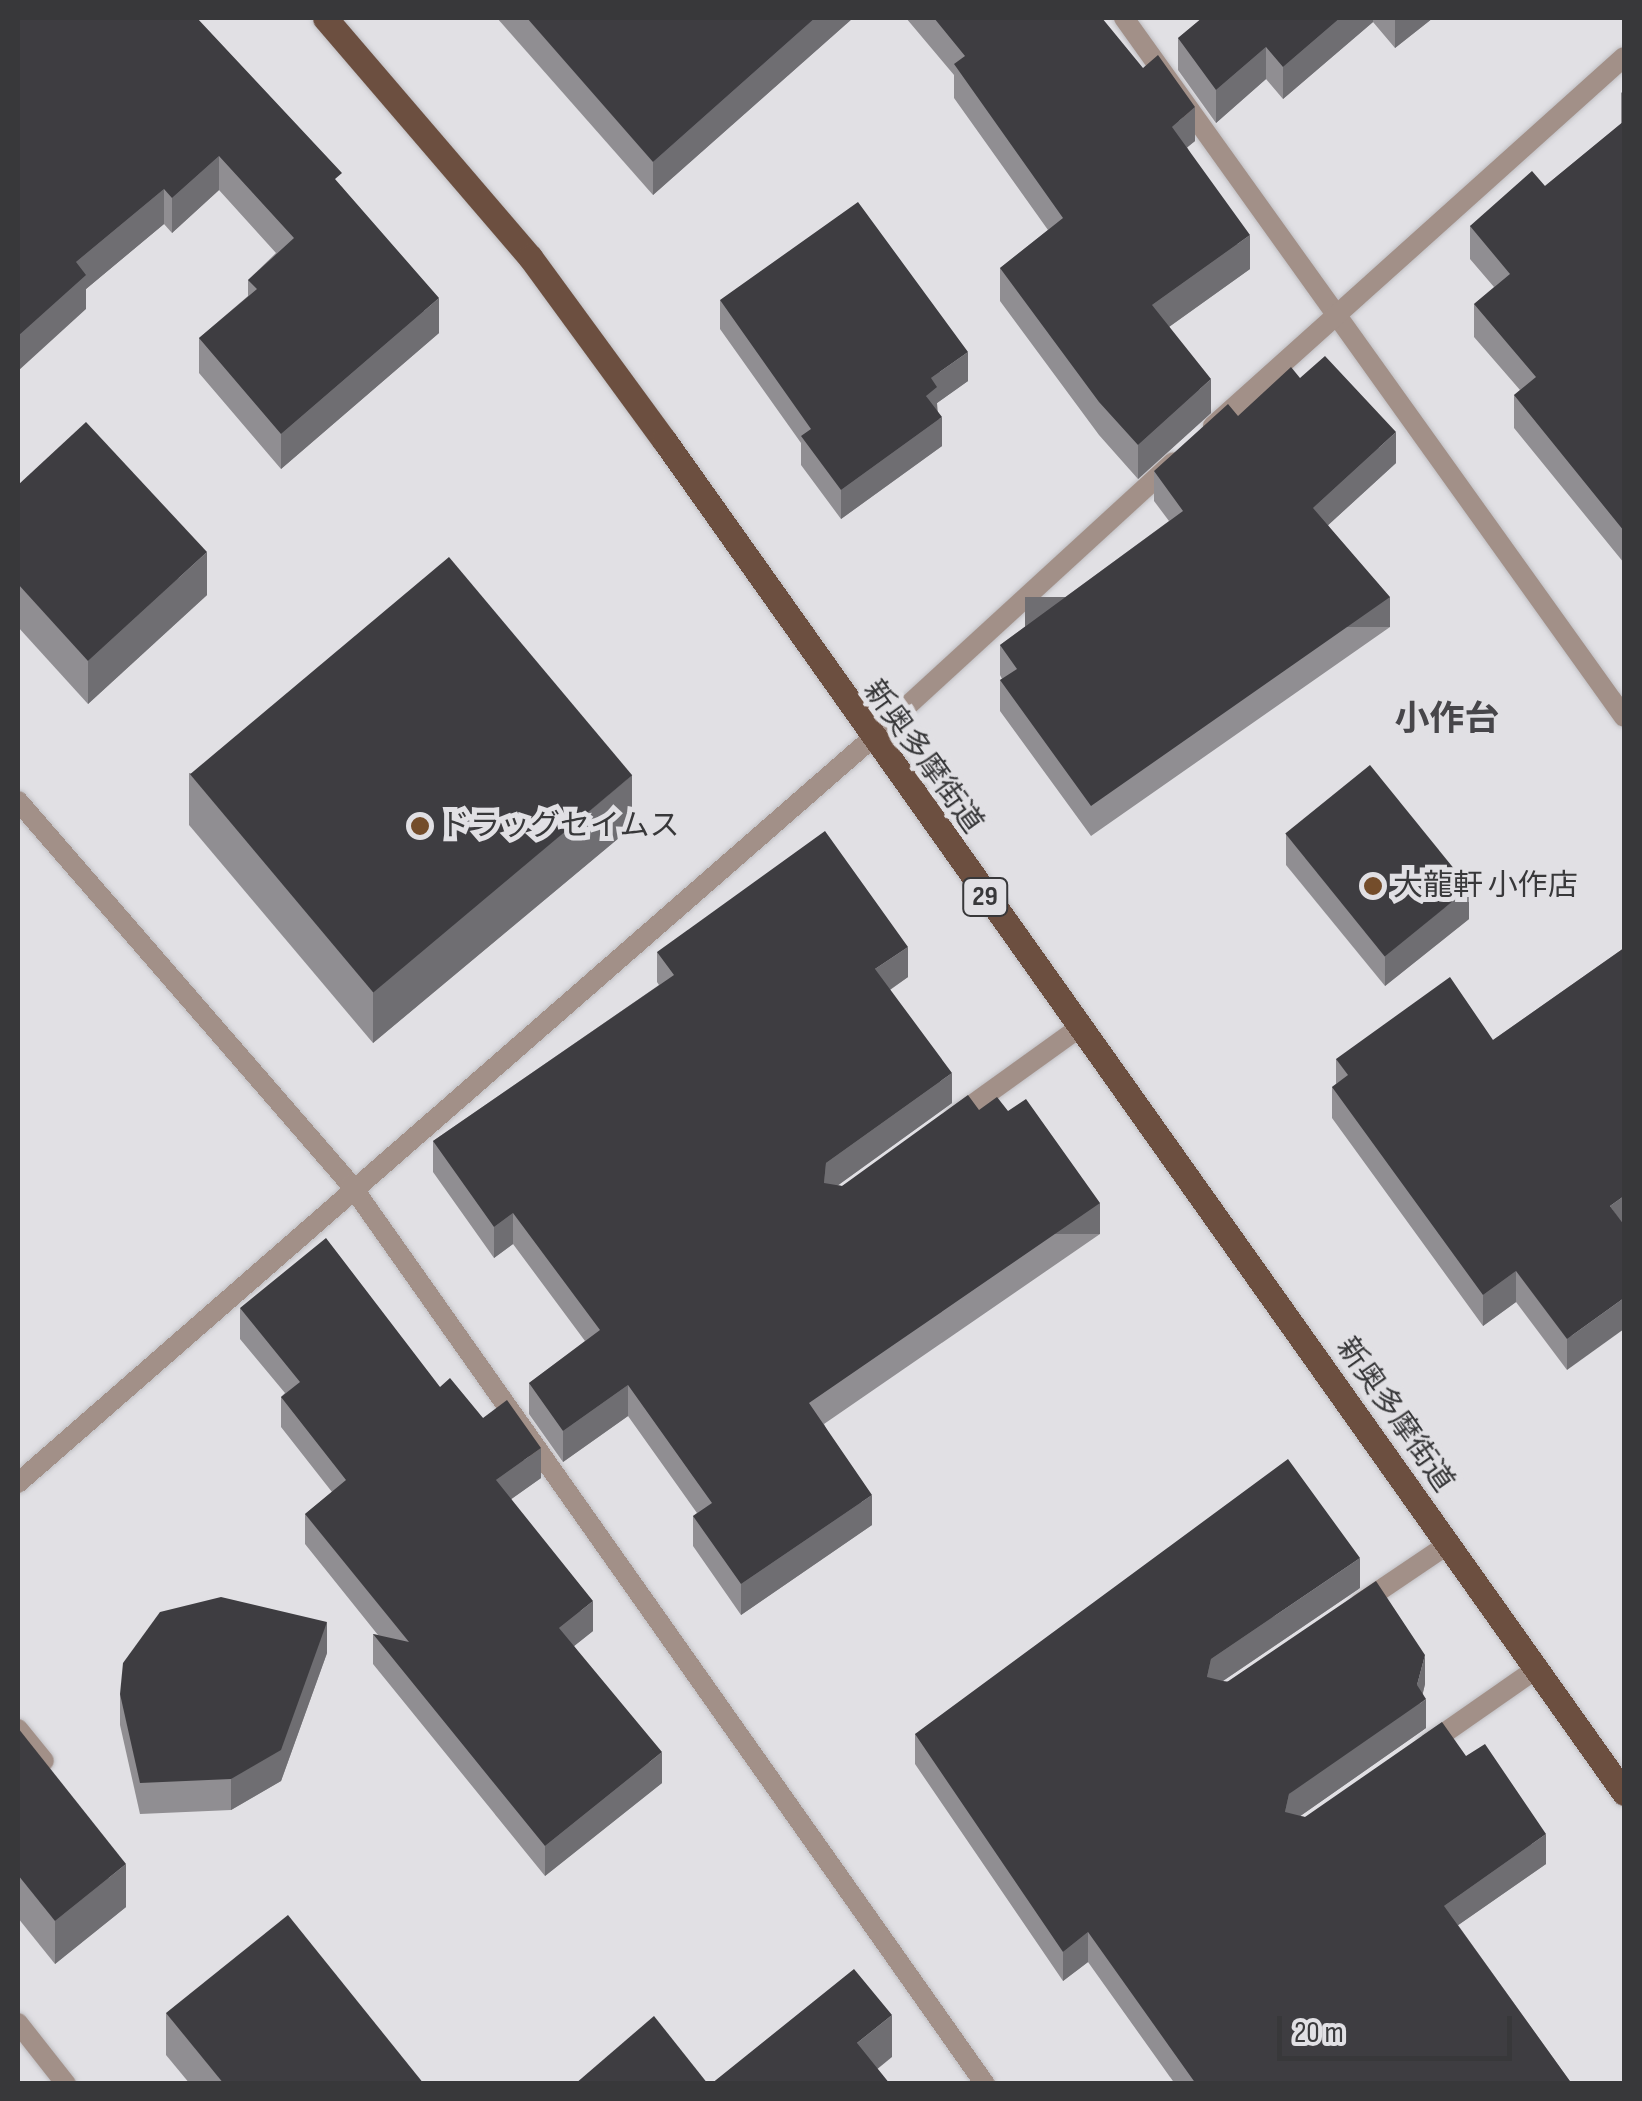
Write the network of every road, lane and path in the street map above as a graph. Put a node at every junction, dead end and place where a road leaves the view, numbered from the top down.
1 (326, 18) edge
2 (1124, 18) edge
3 (1624, 57) edge
4 (1332, 316) junction
5 (1624, 717) edge
6 (870, 740) junction
7 (18, 801) edge
8 (1080, 1028) junction
9 (942, 1128) edge
10 (351, 1185) junction
11 (18, 1483) edge
12 (1448, 1544) junction
13 (1333, 1622) edge
14 (1536, 1670) junction
15 (18, 1729) edge
16 (1409, 1758) edge
17 (44, 1761) edge
18 (1624, 1793) edge
19 (18, 2023) edge
20 (66, 2084) edge
21 (985, 2084) edge

1 - 6 main road, 新奥多摩街道 / 29
2 - 4 street
3 - 4 street
4 - 5 street
4 - 6 street
6 - 8 main road, 新奥多摩街道 / 29
6 - 10 street
7 - 10 street
8 - 9 street
8 - 12 main road, 新奥多摩街道 / 29
10 - 11 street
10 - 21 street
12 - 13 street
12 - 14 main road, 新奥多摩街道 / 29
14 - 16 street
14 - 18 main road, 新奥多摩街道 / 29
15 - 17 street
19 - 20 street

